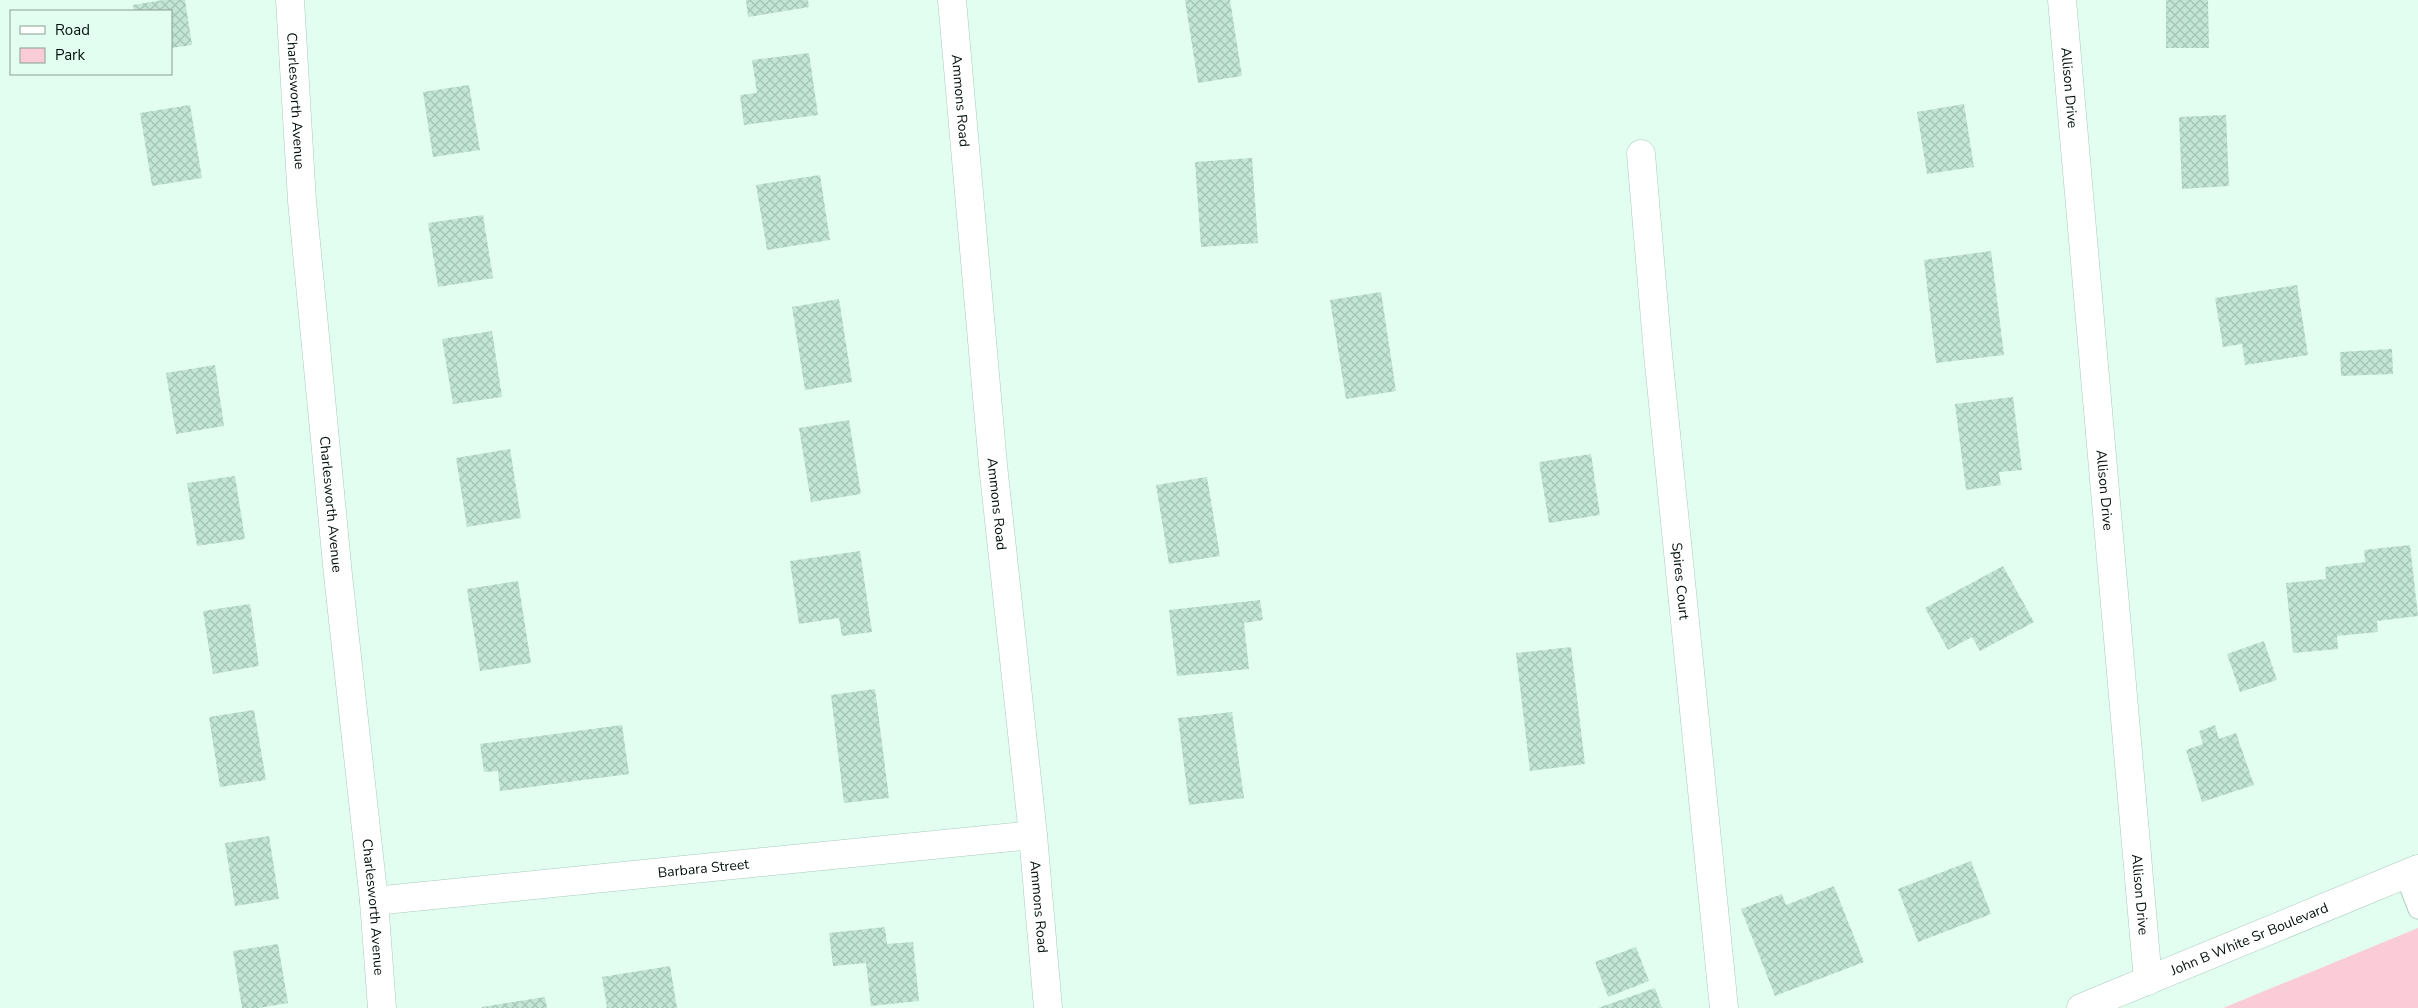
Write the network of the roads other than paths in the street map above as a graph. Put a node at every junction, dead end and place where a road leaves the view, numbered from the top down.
1 (290, 0) edge
2 (952, 0) edge
3 (2062, 0) edge
4 (1641, 154) dead end
5 (1033, 835) junction
6 (2411, 872) edge
7 (374, 901) junction
8 (2418, 909) edge
9 (2148, 981) junction
10 (382, 1008) edge
11 (1048, 1008) edge
12 (1724, 1008) edge
13 (2081, 1008) edge

1 - 7 street, Charlesworth Avenue
2 - 5 street, Ammons Road
3 - 9 street, Allison Drive
4 - 12 street, Spires Court
5 - 7 street, Barbara Street
5 - 11 street, Ammons Road
6 - 8 lane
6 - 9 street, John B White Sr Boulevard
7 - 10 street, Charlesworth Avenue
9 - 13 street, John B White Sr Boulevard

